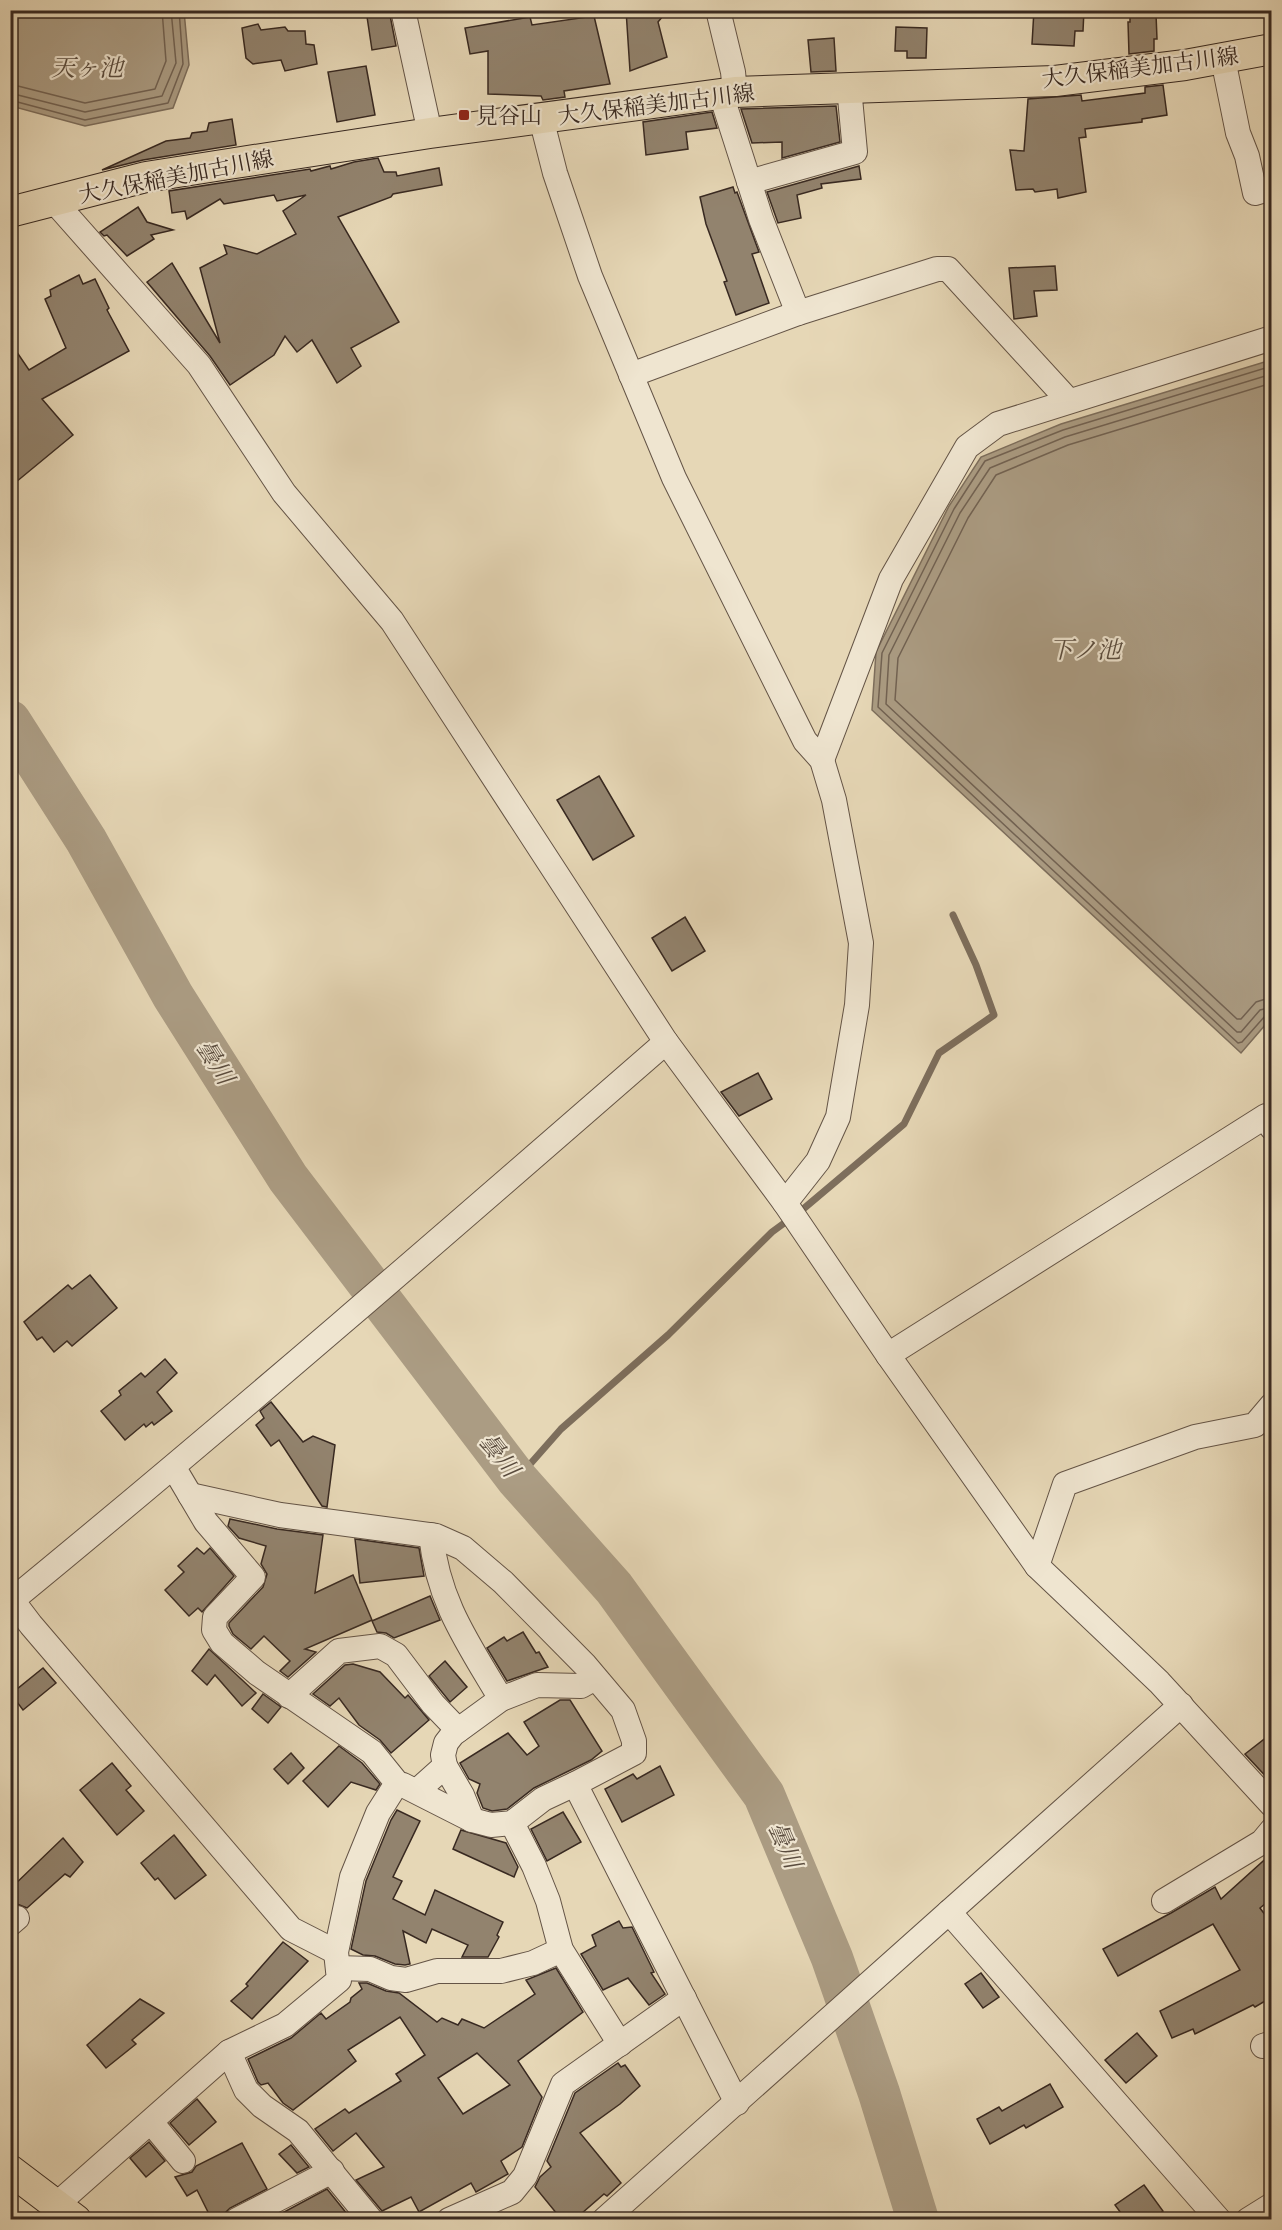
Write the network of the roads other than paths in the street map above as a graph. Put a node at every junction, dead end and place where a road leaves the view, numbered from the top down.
1 (403, 10) edge
2 (718, 10) edge
3 (1272, 49) edge
4 (1223, 59) junction
5 (849, 87) junction
6 (728, 93) junction
7 (541, 118) junction
8 (430, 133) junction
9 (749, 182) junction
10 (1272, 188) edge
11 (53, 200) junction
12 (10, 212) edge
13 (798, 313) junction
14 (1272, 338) edge
15 (631, 375) junction
16 (1068, 400) junction
17 (822, 760) junction
18 (666, 1042) junction
19 (1272, 1128) edge
20 (785, 1203) junction
21 (888, 1355) junction
22 (1272, 1405) edge
23 (174, 1468) junction
24 (190, 1495) junction
25 (431, 1535) junction
26 (1037, 1566) junction
27 (11, 1601) edge
28 (595, 1678) junction
29 (289, 1696) junction
30 (501, 1699) junction
31 (1182, 1705) junction
32 (458, 1730) junction
33 (445, 1766) junction
34 (575, 1784) junction
35 (407, 1787) junction
36 (1272, 1805) edge
37 (472, 1820) junction
38 (512, 1823) junction
39 (1272, 1830) edge
40 (1164, 1901) dead end
41 (949, 1912) junction
42 (561, 1950) junction
43 (337, 1960) junction
44 (684, 1998) junction
45 (620, 2044) junction
46 (229, 2052) junction
47 (736, 2103) junction
48 (151, 2121) junction
49 (183, 2161) dead end
50 (10, 2170) edge
51 (332, 2171) junction
52 (1272, 2205) edge
53 (66, 2212) edge
54 (237, 2220) edge
55 (371, 2220) edge
56 (449, 2220) edge
57 (604, 2220) edge
58 (1220, 2220) edge
59 (1248, 2220) edge

1 - 8 street
2 - 6 street
3 - 4 main road, 大久保稲美加古川線
4 - 5 main road, 大久保稲美加古川線
4 - 10 street
5 - 6 main road, 大久保稲美加古川線
5 - 9 street
6 - 7 main road, 大久保稲美加古川線
6 - 9 street
7 - 8 main road, 大久保稲美加古川線
7 - 15 street
8 - 11 main road, 大久保稲美加古川線
9 - 13 street
11 - 12 main road, 大久保稲美加古川線
11 - 18 street
13 - 15 street
13 - 16 street
14 - 16 street
15 - 17 street
16 - 17 street
17 - 20 street
18 - 20 street
18 - 23 street
19 - 21 street
20 - 21 street
21 - 26 street
22 - 26 street
23 - 24 street
23 - 27 street
24 - 25 street
24 - 29 street
25 - 28 street
25 - 30 street
26 - 31 street
27 - 43 street
28 - 30 street
28 - 34 street
29 - 32 street
29 - 35 street
30 - 32 street
31 - 36 street
31 - 41 street
32 - 33 street
33 - 35 street
33 - 37 street
34 - 38 street
34 - 44 street
35 - 37 street
35 - 43 street
37 - 38 street
38 - 42 street
39 - 40 street
41 - 47 street
41 - 58 street
42 - 43 street
42 - 45 street
43 - 46 street
44 - 45 street
44 - 47 street
45 - 56 street
46 - 48 street
46 - 51 street
47 - 57 street
48 - 49 street
48 - 53 street
50 - 53 main road
51 - 54 street
51 - 55 street
52 - 59 street

